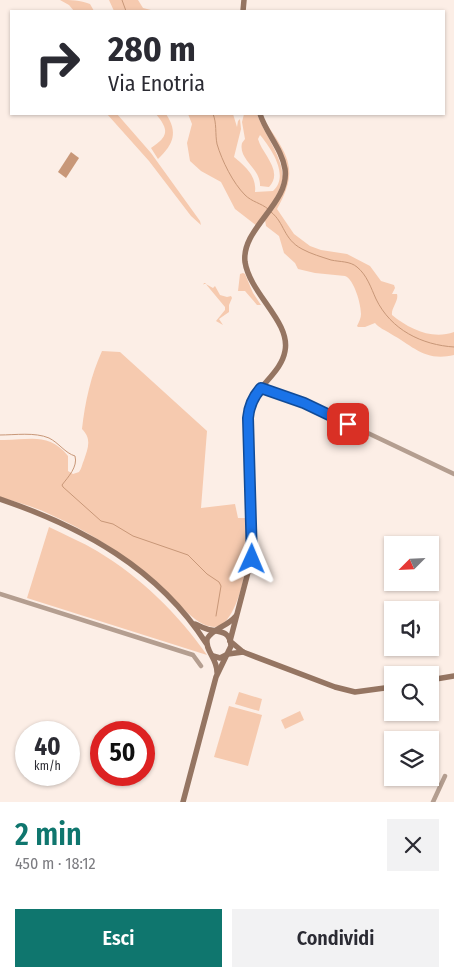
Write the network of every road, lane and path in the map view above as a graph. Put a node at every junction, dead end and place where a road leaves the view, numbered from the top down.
1 (260, 115) edge
2 (261, 388) junction
3 (454, 474) edge
4 (0, 499) edge
5 (0, 594) edge
6 (237, 614) junction
7 (193, 623) junction
8 (216, 630) junction
9 (230, 641) junction
10 (206, 643) junction
11 (243, 652) junction
12 (228, 654) junction
13 (213, 656) junction
14 (201, 666) dead end
15 (454, 676) edge
16 (216, 677) junction
17 (439, 678) edge
18 (384, 688) edge
19 (445, 776) dead end
20 (183, 802) edge
21 (433, 802) edge

1 - 2 main road
2 - 3 street
2 - 6 main road
4 - 7 main road
5 - 14 street
6 - 8 main road
6 - 9 main road
7 - 8 main road
7 - 10 main road
8 - 9 main road
8 - 10 main road
9 - 11 main road
9 - 12 main road
10 - 13 main road
11 - 12 main road
11 - 18 main road
12 - 13 main road
12 - 16 main road
13 - 16 main road
15 - 17 main road
16 - 20 main road
19 - 21 street

